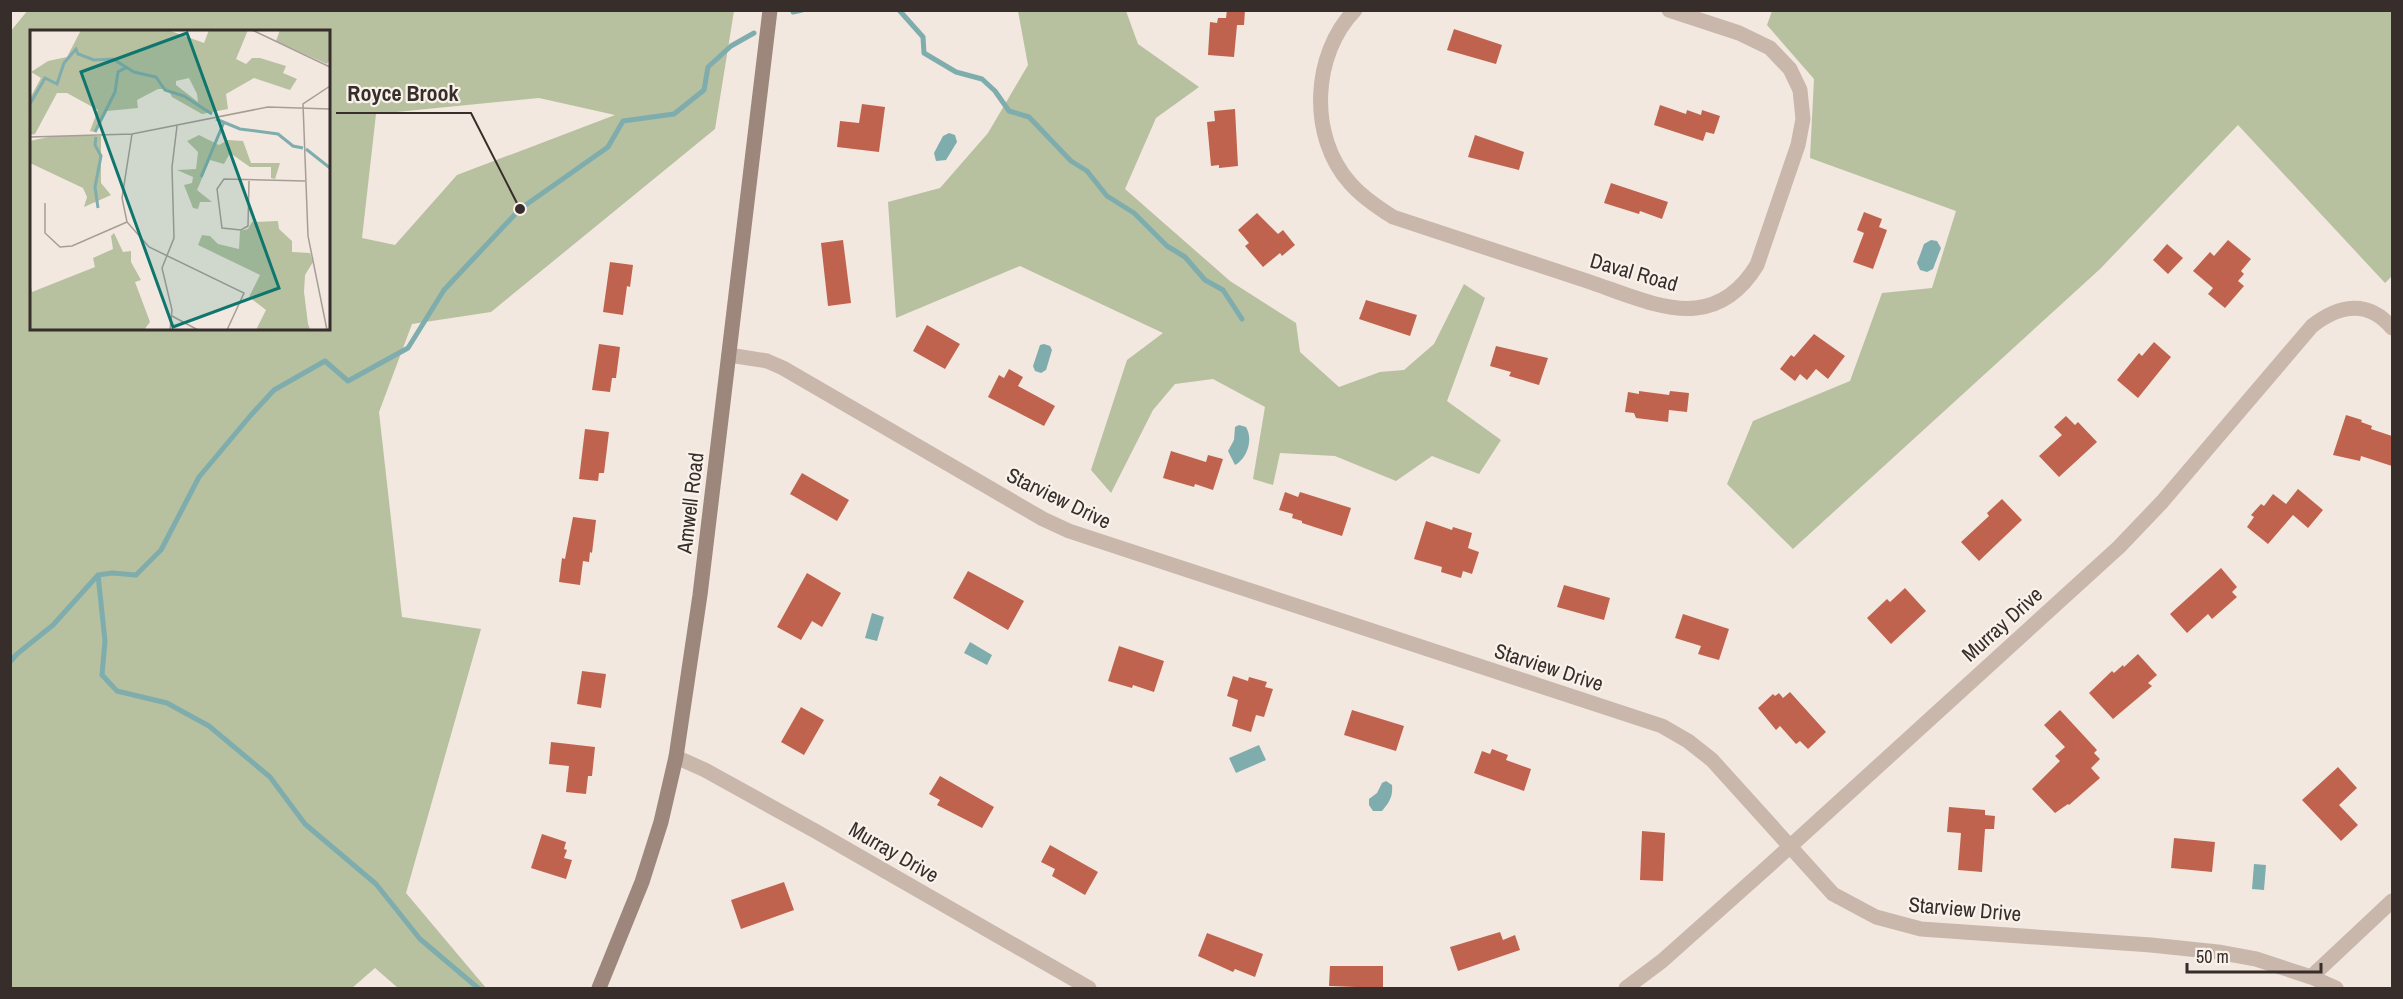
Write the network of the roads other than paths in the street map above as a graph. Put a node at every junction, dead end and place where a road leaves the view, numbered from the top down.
1 (770, 10) edge
2 (1355, 10) edge
3 (1669, 10) edge
4 (2392, 328) edge
5 (729, 355) junction
6 (676, 757) junction
7 (1789, 847) junction
8 (2392, 901) edge
9 (2311, 977) junction
10 (599, 988) edge
11 (1089, 988) edge
12 (1626, 988) edge
13 (2336, 988) edge

1 - 5 main road, Amwell Road
2 - 3 street, Daval Road
4 - 7 street, Murray Drive
5 - 6 main road, Amwell Road
5 - 7 street, Starview Drive
6 - 10 main road, Amwell Road
6 - 11 street, Murray Drive
7 - 9 street, Starview Drive
7 - 12 street, Murray Drive
8 - 9 street
9 - 13 street, Starview Drive

